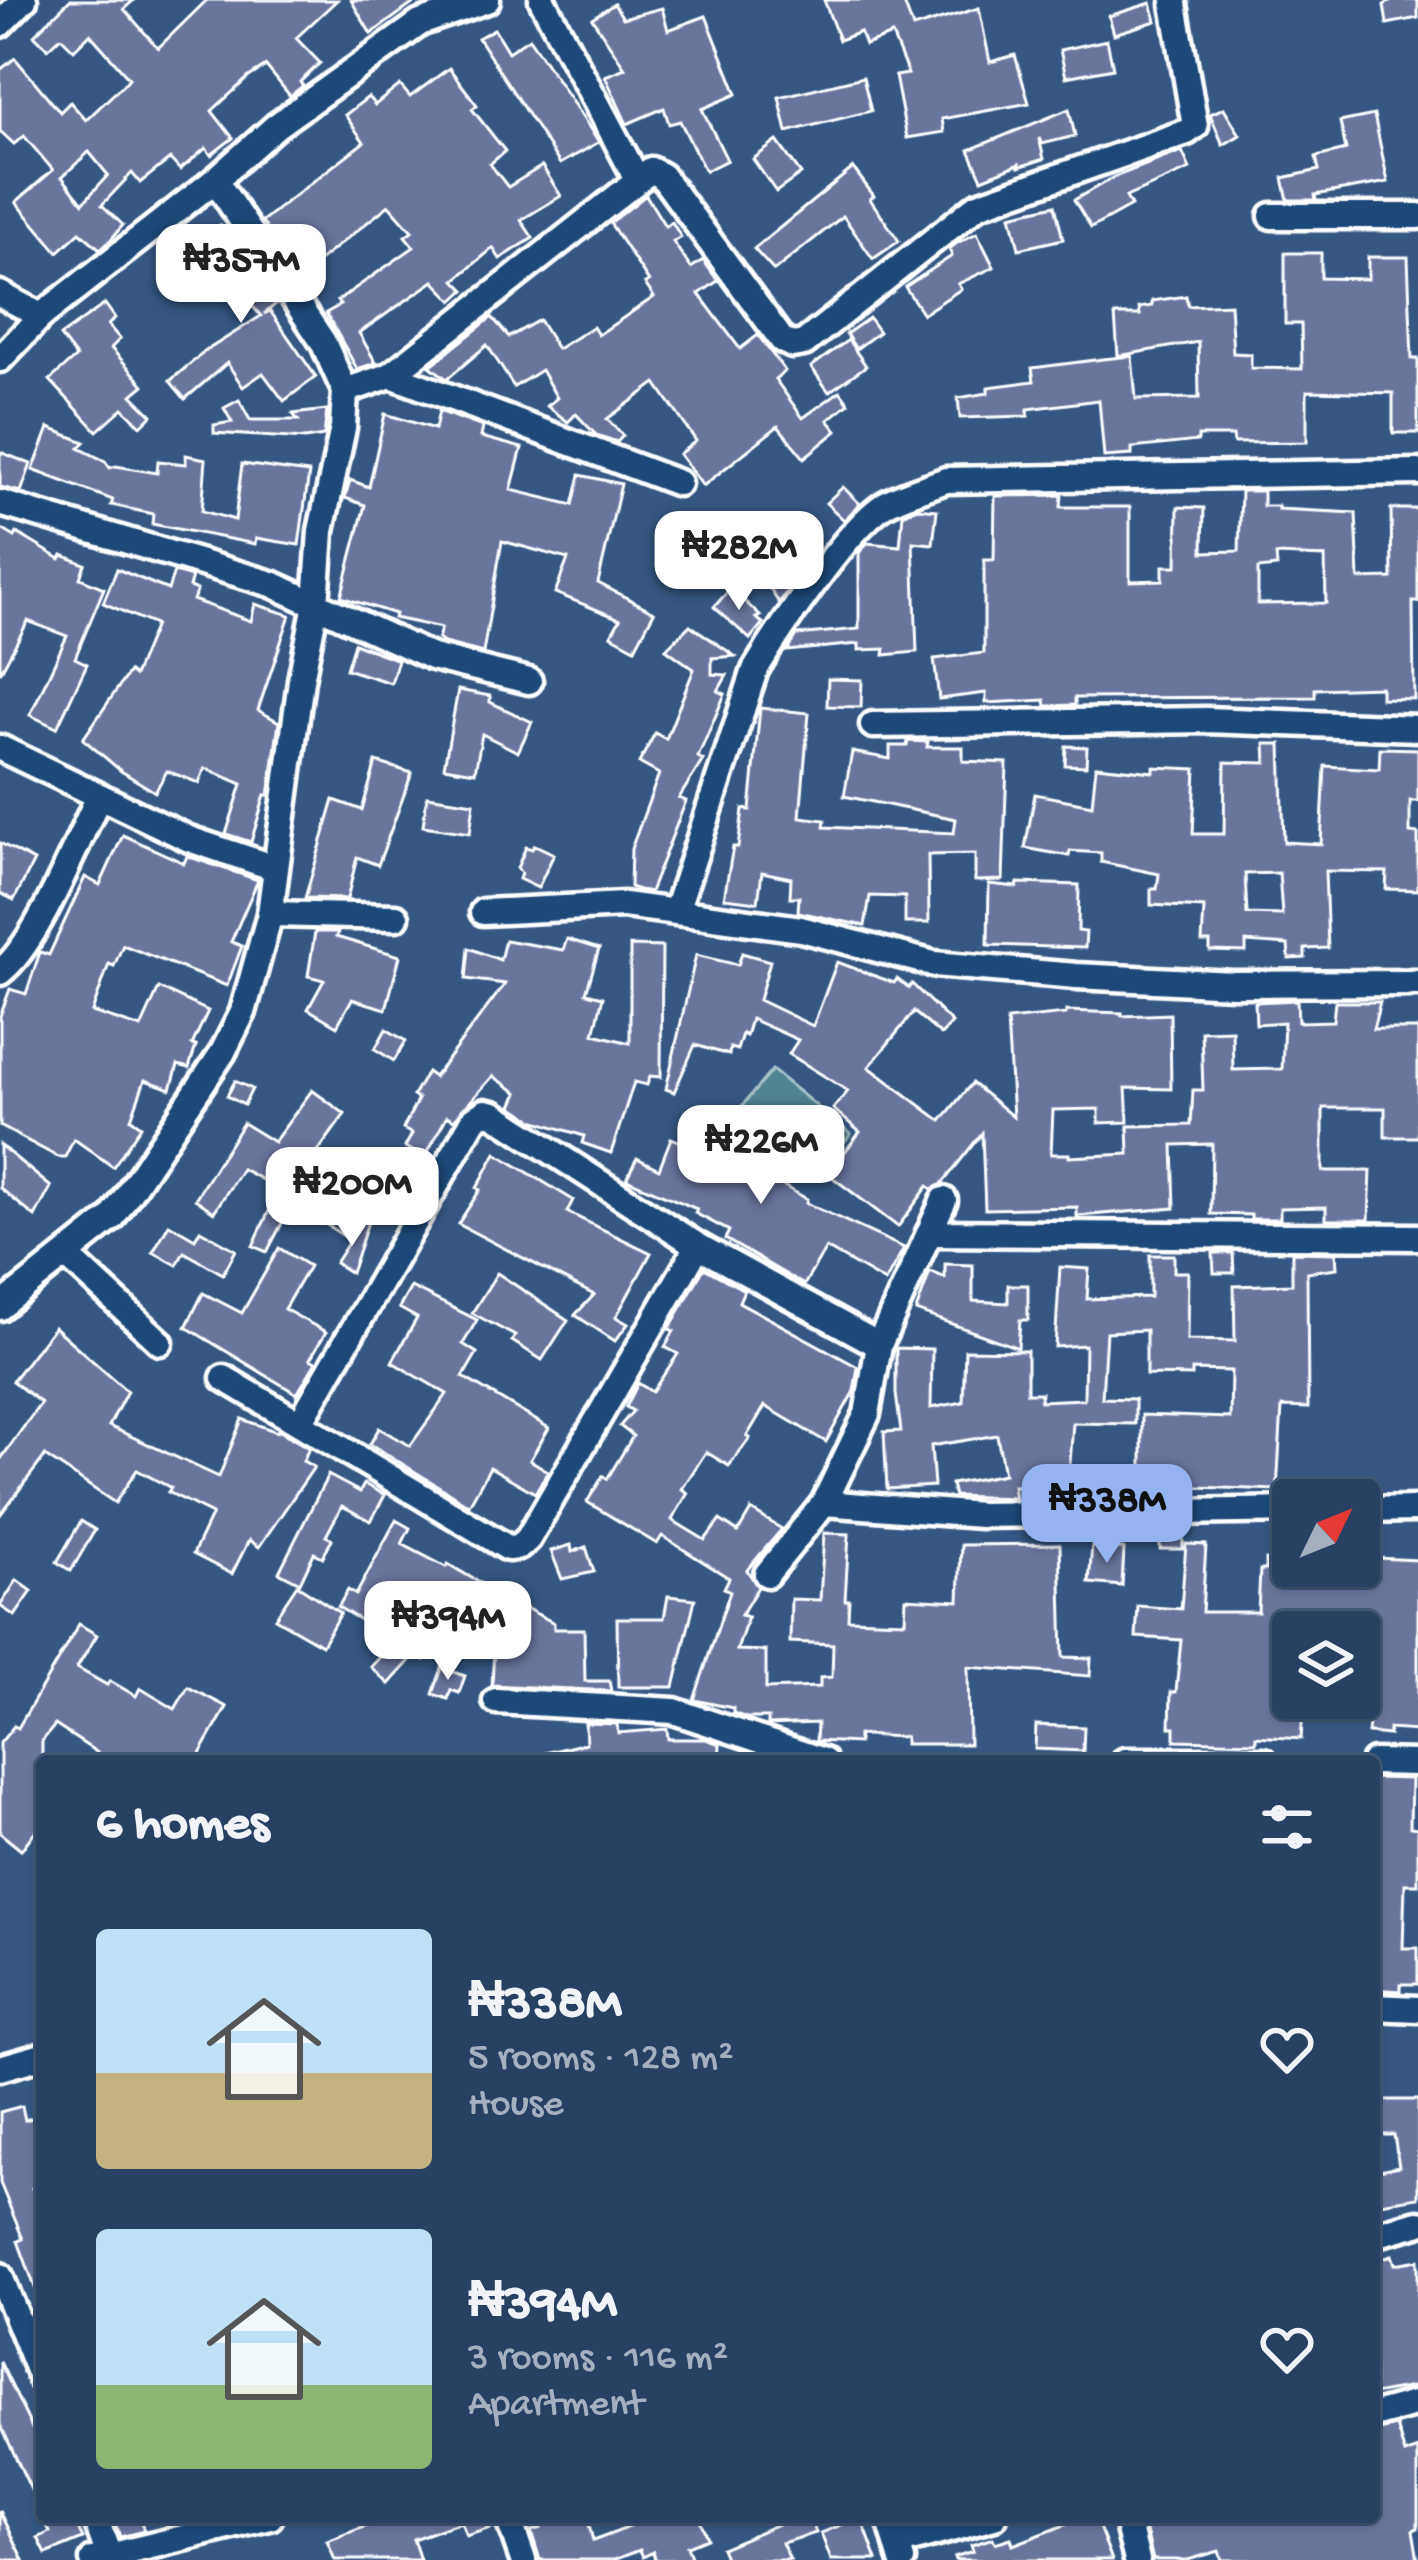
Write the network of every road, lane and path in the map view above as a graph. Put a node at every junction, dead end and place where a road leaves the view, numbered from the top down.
1 (25, 0) edge
2 (487, 0) edge
3 (542, 0) edge
4 (1174, 4) dead end
5 (0, 24) edge
6 (637, 178) junction
7 (214, 180) junction
8 (1272, 216) dead end
9 (1418, 216) edge
10 (0, 294) edge
11 (41, 316) junction
12 (0, 359) edge
13 (391, 375) junction
14 (345, 391) junction
15 (1418, 472) edge
16 (678, 483) dead end
17 (0, 503) edge
18 (316, 604) junction
19 (529, 681) dead end
20 (873, 724) dead end
21 (1418, 728) edge
22 (0, 748) edge
23 (99, 797) junction
24 (275, 868) junction
25 (676, 911) junction
26 (483, 912) dead end
27 (270, 914) junction
28 (396, 917) dead end
29 (0, 972) edge
30 (1418, 983) edge
31 (944, 1200) dead end
32 (929, 1233) junction
33 (1418, 1237) edge
34 (698, 1246) junction
35 (66, 1256) junction
36 (0, 1307) edge
37 (160, 1342) dead end
38 (878, 1345) junction
39 (224, 1378) dead end
40 (301, 1421) junction
41 (824, 1503) junction
42 (1418, 1509) edge
43 (1272, 1510) edge
44 (1380, 1510) edge
45 (766, 1574) dead end
46 (496, 1701) dead end
47 (805, 1755) edge
48 (1380, 1762) edge
49 (1418, 1763) edge
50 (1380, 2007) edge
51 (1418, 2008) edge
52 (36, 2058) edge
53 (0, 2068) edge
54 (1418, 2223) edge
55 (1380, 2233) edge
56 (0, 2276) edge
57 (36, 2365) edge
58 (1418, 2403) edge
59 (1380, 2413) edge
60 (95, 2523) edge
61 (245, 2523) edge
62 (510, 2523) edge
63 (891, 2523) edge
64 (978, 2523) edge
65 (1128, 2523) edge
66 (900, 2552) edge
67 (101, 2558) edge
68 (523, 2560) edge
69 (1137, 2560) edge

1 - 5 street
2 - 7 street
3 - 6 street
4 - 6 street
6 - 13 street
7 - 11 street
7 - 14 street
8 - 9 street
10 - 11 street
11 - 12 street
13 - 14 street
13 - 16 street
14 - 18 street
15 - 25 street
17 - 18 street
18 - 19 street
18 - 24 street
20 - 21 street
22 - 23 street
23 - 24 street
23 - 29 street
24 - 27 street
25 - 26 street
25 - 30 street
27 - 28 street
27 - 35 street
31 - 32 street
32 - 33 street
32 - 38 street
34 - 38 street
34 - 40 street
34 - 40 street
35 - 36 street
35 - 37 street
38 - 41 street
39 - 40 street
41 - 43 street
41 - 45 street
42 - 44 street
46 - 47 street
48 - 49 street
50 - 51 street
52 - 53 street
54 - 55 street
56 - 57 street
58 - 59 street
60 - 67 street
61 - 67 street
62 - 68 street
63 - 66 street
64 - 66 street
65 - 69 street

